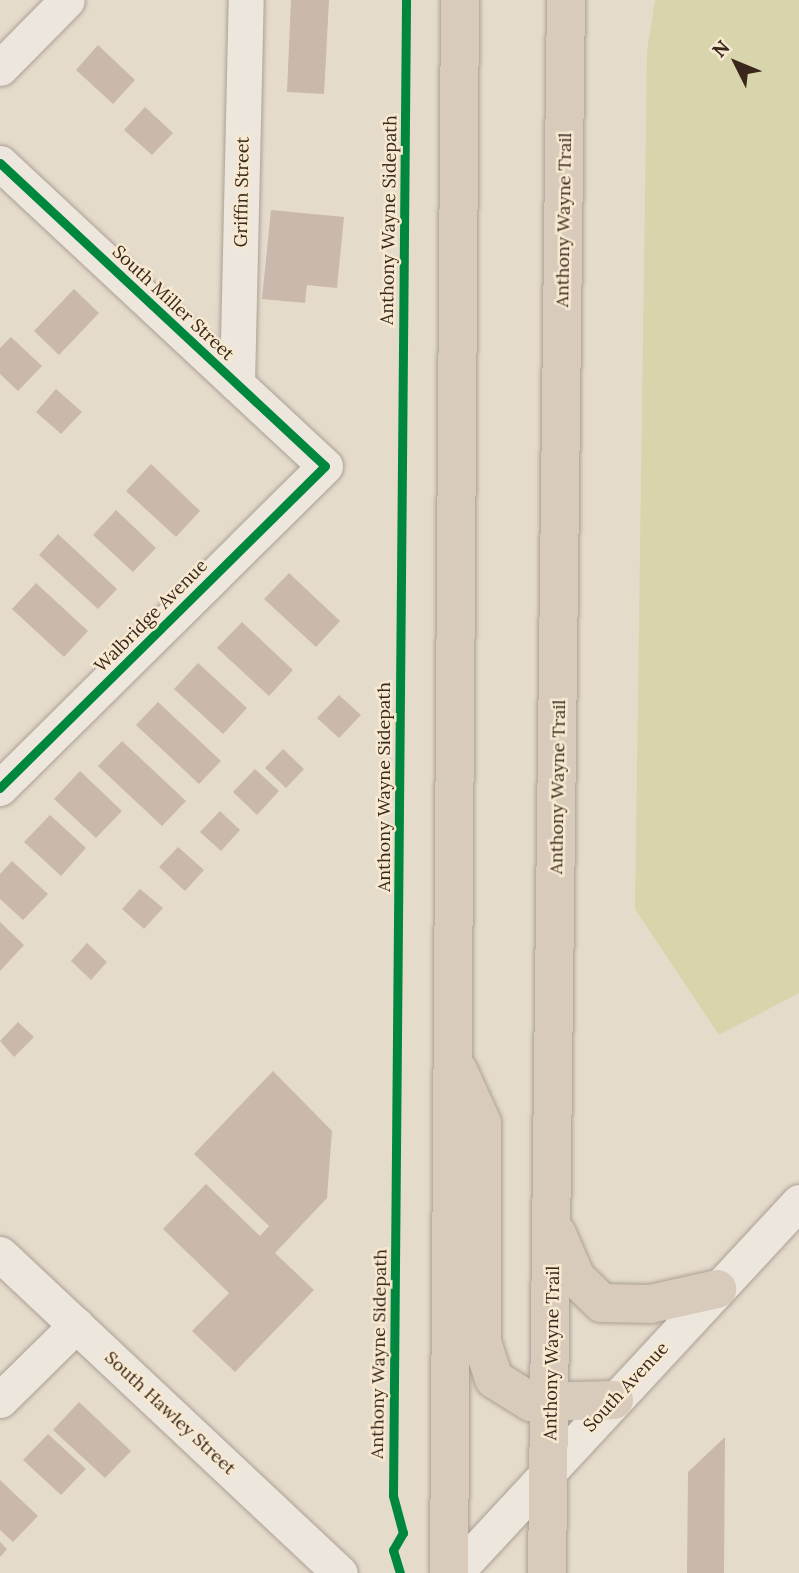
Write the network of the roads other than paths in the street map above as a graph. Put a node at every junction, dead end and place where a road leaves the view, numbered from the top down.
1 (67, 0) edge
2 (246, 0) edge
3 (460, 0) edge
4 (566, 0) edge
5 (0, 68) edge
6 (0, 163) edge
7 (237, 384) junction
8 (325, 466) joint
9 (0, 788) edge
10 (453, 1059) junction
11 (799, 1202) edge
12 (553, 1226) junction
13 (0, 1254) edge
14 (717, 1289) junction
15 (76, 1325) junction
16 (0, 1400) edge
17 (614, 1400) junction
18 (551, 1403) junction
19 (550, 1467) junction
20 (340, 1573) edge
21 (449, 1573) edge
22 (455, 1573) edge
23 (547, 1573) edge

1 - 5 street
2 - 7 street, Griffin Street
3 - 10 highway
4 - 12 highway, Anthony Wayne Trail
6 - 7 street, South Miller Street
7 - 8 street, South Miller Street
8 - 9 street, Walbridge Avenue
10 - 18 highway
10 - 21 highway
11 - 14 street, South Avenue
12 - 14 highway
12 - 18 highway, Anthony Wayne Trail
13 - 15 street, South Hawley Street
14 - 17 street, South Avenue
15 - 16 street
15 - 20 street, South Hawley Street
17 - 18 highway
17 - 19 street, South Avenue
18 - 19 highway, Anthony Wayne Trail
19 - 22 street, South Avenue
19 - 23 highway, Anthony Wayne Trail

